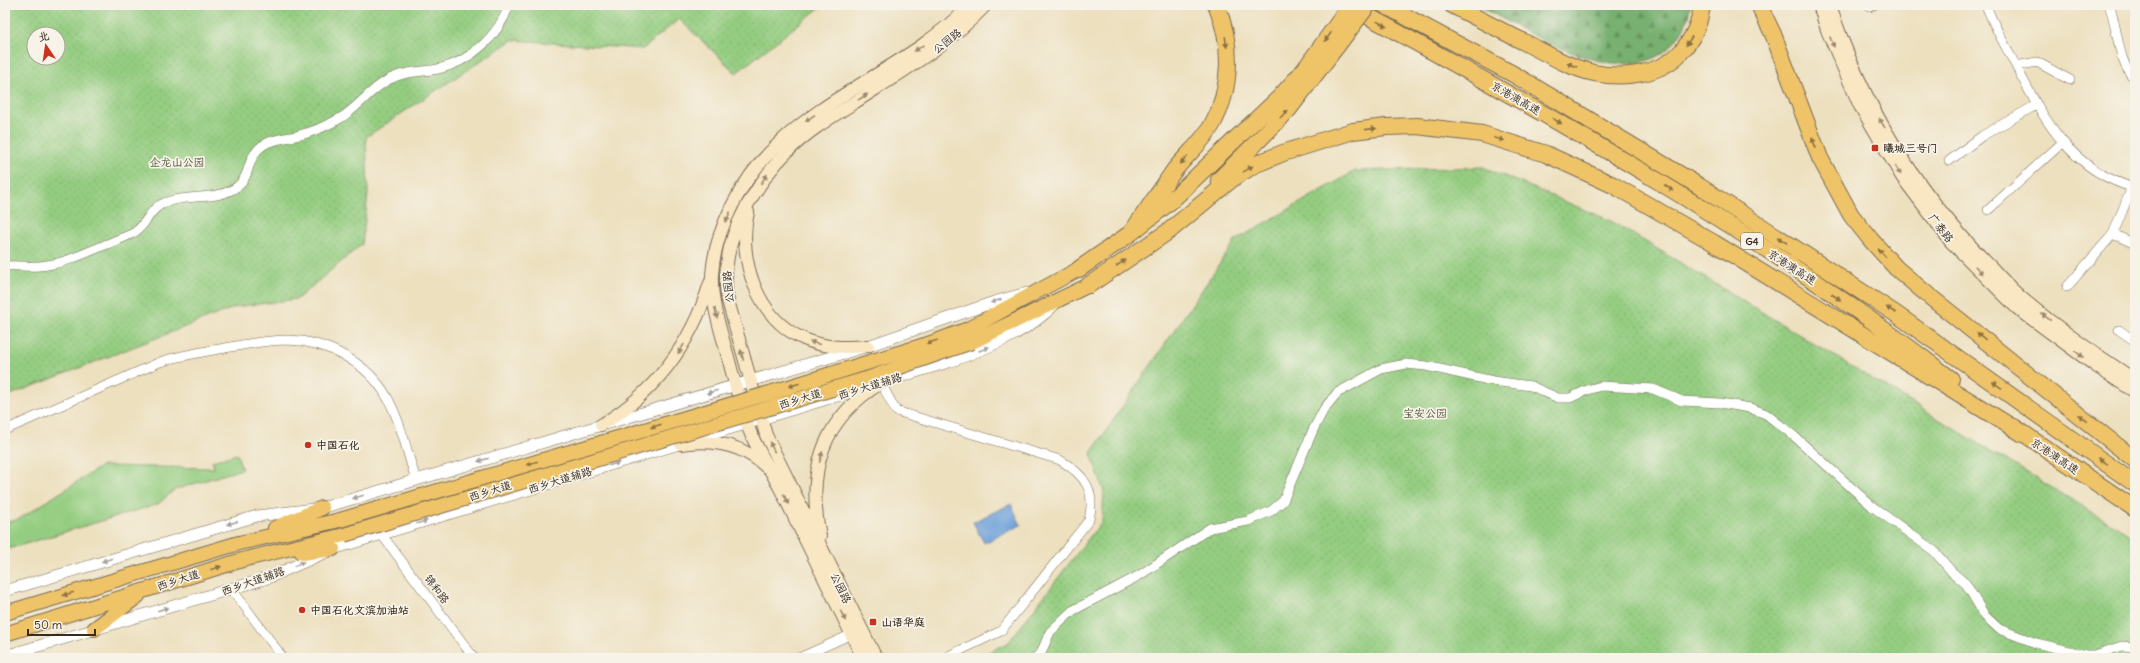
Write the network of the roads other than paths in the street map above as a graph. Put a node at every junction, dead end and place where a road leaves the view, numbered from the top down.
1 (509, 5) edge
2 (970, 5) edge
3 (986, 5) edge
4 (1216, 5) edge
5 (1349, 5) edge
6 (1368, 5) edge
7 (1384, 5) edge
8 (1452, 5) edge
9 (1702, 5) edge
10 (1759, 5) edge
11 (1819, 5) edge
12 (1830, 5) edge
13 (1986, 5) edge
14 (2109, 5) edge
15 (2016, 66) junction
16 (2070, 80) dead end
17 (2135, 80) edge
18 (2036, 105) junction
19 (2062, 142) junction
20 (1949, 161) dead end
21 (2134, 187) edge
22 (752, 198) junction
23 (1988, 210) dead end
24 (1169, 231) junction
25 (1131, 232) junction
26 (2112, 234) junction
27 (2135, 244) edge
28 (5, 266) edge
29 (1079, 269) joint
30 (712, 274) junction
31 (1089, 285) joint
32 (2067, 287) dead end
33 (1047, 288) junction
34 (1060, 300) junction
35 (2119, 330) dead end
36 (970, 336) junction
37 (2135, 341) edge
38 (868, 346) junction
39 (832, 357) junction
40 (2135, 380) edge
41 (750, 381) junction
42 (881, 382) junction
43 (736, 385) junction
44 (2135, 392) edge
45 (838, 396) junction
46 (650, 410) junction
47 (760, 419) junction
48 (746, 423) junction
49 (601, 425) junction
50 (5, 430) edge
51 (2023, 434) junction
52 (681, 444) junction
53 (669, 447) junction
54 (2135, 460) edge
55 (773, 474) junction
56 (416, 480) junction
57 (2135, 484) edge
58 (322, 508) junction
59 (2135, 509) edge
60 (382, 535) junction
61 (240, 543) junction
62 (333, 549) junction
63 (823, 551) junction
64 (242, 560) junction
65 (231, 588) junction
66 (148, 589) junction
67 (5, 590) edge
68 (5, 613) edge
69 (94, 629) junction
70 (5, 634) edge
71 (852, 634) junction
72 (2135, 647) edge
73 (16, 655) edge
74 (5, 656) edge
75 (283, 658) edge
76 (474, 658) edge
77 (799, 658) edge
78 (864, 658) edge
79 (876, 658) edge
80 (944, 658) edge
81 (1035, 658) edge

1 - 28 street
2 -> 30 main road, 公园路
22 -> 3 main road, 公园路
4 -> 25 highway
5 -> 25 highway, bridge
5 -> 51 highway, 京港澳高速 / G4
24 -> 6 highway, bridge
57 -> 7 highway, 京港澳高速 / G4
9 -> 8 highway
54 -> 10 highway
11 -> 44 main road, 广泰路
40 -> 12 main road, 广泰路
13 - 15 street
14 - 17 street
15 - 16 street
15 - 18 street
18 - 19 street
18 - 20 street
19 - 21 street
19 - 23 street
21 - 26 street
38 -> 22 main road
41 -> 22 main road, 公园路
31 -> 24 highway
24 -> 51 highway
25 - 29 highway
26 - 27 street
26 - 32 street
29 - 33 main road
30 -> 43 main road, 公园路
30 -> 49 main road
31 - 34 main road
33 - 36 main road
33 -> 38 street
34 - 36 main road
42 -> 34 street, 西乡大道辅路
35 - 37 street
36 -> 61 main road, 西乡大道, bridge
36 - 64 main road, 西乡大道, bridge
38 - 39 street
39 - 41 street
39 - 45 street
41 - 43 street
41 - 47 main road, 公园路
42 - 45 street, 西乡大道辅路
63 -> 42 main road
42 - 80 street
43 -> 46 street
43 - 48 main road, 公园路
45 - 47 street, 西乡大道辅路
46 - 49 street
46 - 53 street
47 - 48 street, 西乡大道辅路
63 -> 47 main road, 公园路
48 - 52 street, 西乡大道辅路
48 - 55 main road, 公园路
49 -> 56 street
50 - 56 street
51 - 59 highway, 京港澳高速 / G4
52 - 53 street, 西乡大道辅路
52 - 55 main road
60 -> 53 street, 西乡大道辅路
55 -> 71 main road, 公园路
56 -> 58 street
58 - 61 main road
58 -> 67 street
60 - 62 street, 西乡大道辅路
60 - 76 street, 锦和路
61 -> 68 main road, 西乡大道
62 - 64 main road
65 -> 62 street, 西乡大道辅路
63 - 79 main road, 公园路
66 -> 64 main road, 西乡大道
69 -> 65 street, 西乡大道辅路
65 - 75 street
66 - 69 main road
66 - 70 main road, 西乡大道
69 - 73 street, 西乡大道辅路
71 - 77 street
71 - 78 main road, 公园路
72 - 81 street
73 - 74 street, 西乡大道辅路

